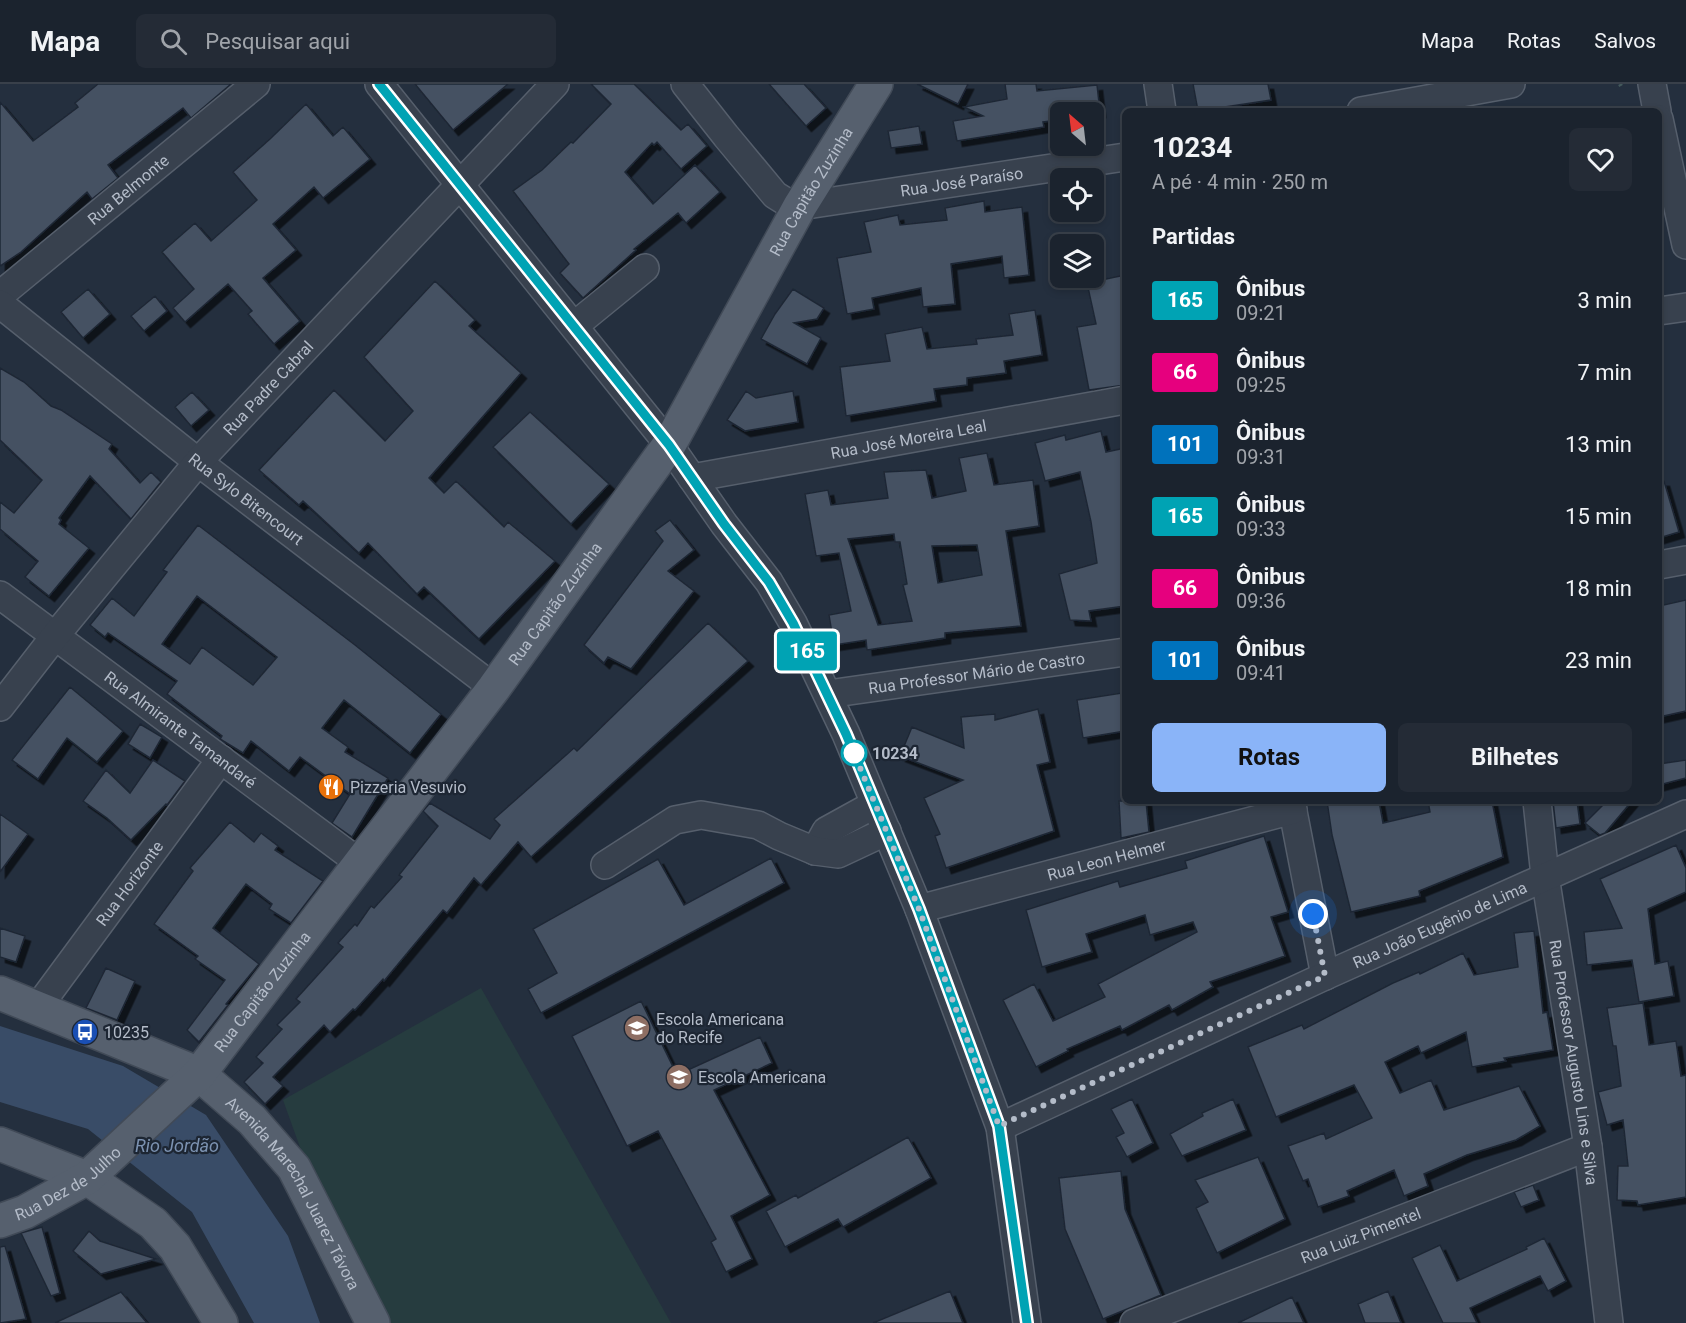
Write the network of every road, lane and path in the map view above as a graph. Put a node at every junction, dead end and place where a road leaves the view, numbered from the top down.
1 (256, 84) edge
2 (379, 84) edge
3 (555, 84) edge
4 (685, 84) edge
5 (876, 84) edge
6 (1158, 84) edge
7 (1511, 84) edge
8 (1652, 84) edge
9 (1162, 108) edge
10 (1377, 108) edge
11 (1656, 108) edge
12 (1662, 133) edge
13 (1122, 157) edge
14 (459, 184) junction
15 (800, 206) junction
16 (1686, 245) edge
17 (645, 268) dead end
18 (0, 295) edge
19 (0, 304) edge
20 (1686, 307) edge
21 (1662, 311) edge
22 (574, 326) junction
23 (1122, 401) edge
24 (669, 445) junction
25 (198, 462) junction
26 (692, 478) junction
27 (1686, 560) edge
28 (1662, 564) edge
29 (0, 595) edge
30 (55, 636) junction
31 (1122, 652) edge
32 (494, 688) junction
33 (828, 694) junction
34 (0, 707) edge
35 (221, 759) junction
36 (876, 804) junction
37 (1537, 804) edge
38 (1292, 806) edge
39 (1686, 814) edge
40 (875, 836) junction
41 (814, 851) junction
42 (360, 863) junction
43 (605, 865) dead end
44 (1545, 876) junction
45 (919, 909) junction
46 (1325, 976) junction
47 (0, 993) edge
48 (38, 1007) junction
49 (192, 1082) junction
50 (999, 1126) junction
51 (0, 1144) edge
52 (1588, 1147) junction
53 (94, 1171) junction
54 (0, 1221) edge
55 (221, 1323) edge
56 (373, 1323) edge
57 (1027, 1323) edge
58 (1134, 1323) edge
59 (1609, 1323) edge

1 - 18 street, Rua Belmonte
2 - 14 street
3 - 14 street, Rua Padre Cabral
4 - 15 street
5 - 15 main road, Rua Capitão Zuzinha
6 - 9 street
7 - 10 street
8 - 11 street
12 - 16 street
13 - 15 street, Rua José Paraíso
14 - 22 street
14 - 25 street, Rua Padre Cabral
15 - 24 main road, Rua Capitão Zuzinha
17 - 22 street
19 - 25 street, Rua Sylo Bitencourt
20 - 21 street
22 - 24 street
23 - 26 street, Rua José Moreira Leal
24 - 26 street
24 - 32 main road, Rua Capitão Zuzinha
25 - 30 street, Rua Padre Cabral
25 - 32 street, Rua Sylo Bitencourt
26 - 33 street
27 - 28 street
29 - 30 street, Rua Almirante Tamandaré
30 - 34 street, Rua Padre Cabral
30 - 35 street, Rua Almirante Tamandaré
31 - 33 street, Rua Professor Mário de Castro
32 - 42 main road, Rua Capitão Zuzinha
33 - 36 street
35 - 42 street, Rua Almirante Tamandaré
35 - 48 street, Rua Horizonte
36 - 40 street
36 - 41 street
37 - 44 street, Rua Professor Augusto Lins e Silva
38 - 45 street, Rua Leon Helmer
38 - 46 street
39 - 44 street, Rua João Eugênio de Lima
40 - 41 street
40 - 45 street
41 - 43 street
42 - 49 main road, Rua Capitão Zuzinha
44 - 46 street, Rua João Eugênio de Lima
44 - 52 street, Rua Professor Augusto Lins e Silva
45 - 50 street
46 - 50 street, Rua João Eugênio de Lima
47 - 48 main road, Avenida Marechal Juarez Távora
48 - 49 main road, Avenida Marechal Juarez Távora
49 - 53 main road, Rua Dez de Julho
49 - 56 main road, Avenida Marechal Juarez Távora
50 - 57 street
51 - 53 main road
52 - 58 street, Rua Luiz Pimentel
52 - 59 street, Rua Professor Augusto Lins e Silva
53 - 54 main road, Rua Dez de Julho
53 - 55 main road

